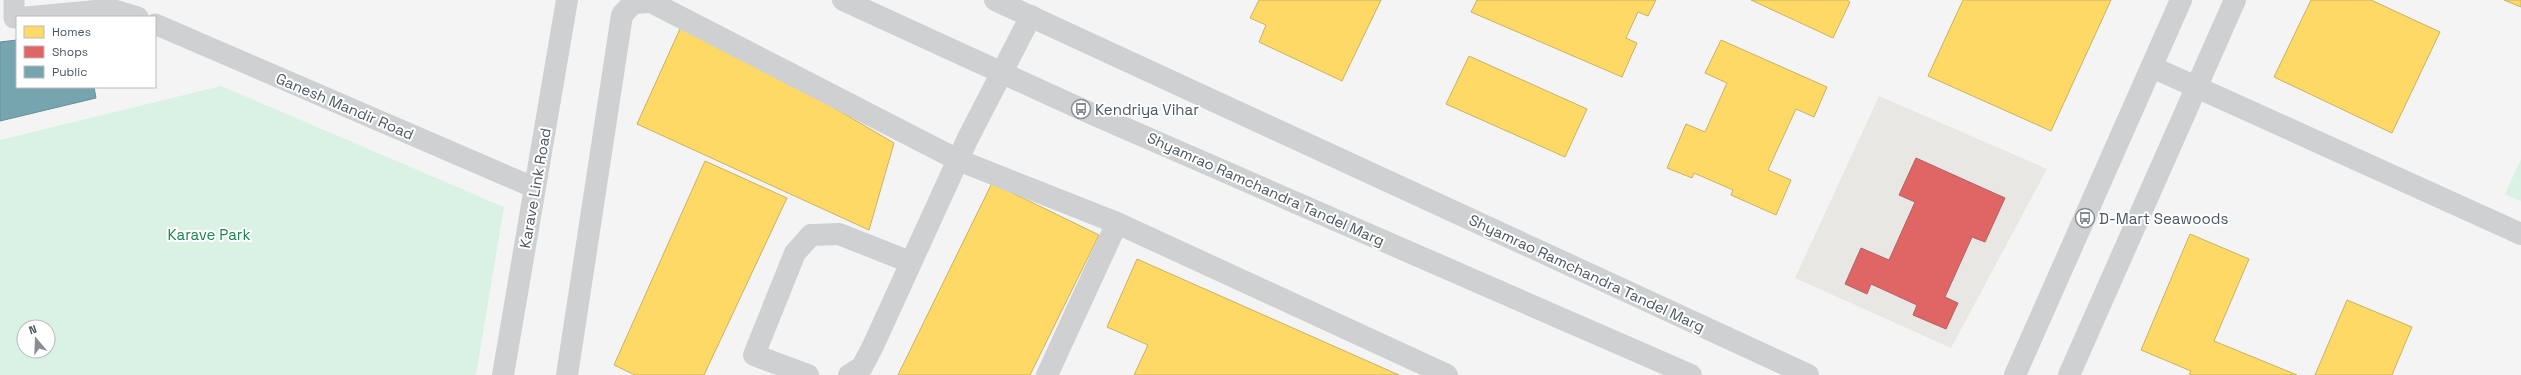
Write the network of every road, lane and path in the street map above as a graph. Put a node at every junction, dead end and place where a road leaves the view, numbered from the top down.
1 (14, 0) edge
2 (567, 0) edge
3 (842, 0) edge
4 (996, 0) edge
5 (2181, 0) edge
6 (2235, 0) edge
7 (35, 16) edge
8 (135, 16) edge
9 (1031, 16) junction
10 (16, 18) edge
11 (156, 24) edge
12 (2152, 67) junction
13 (1003, 73) junction
14 (2196, 87) junction
15 (958, 160) junction
16 (535, 188) junction
17 (1117, 224) junction
18 (2521, 234) edge
19 (910, 262) junction
20 (503, 375) edge
21 (567, 375) edge
22 (808, 375) edge
23 (849, 375) edge
24 (1047, 375) edge
25 (1447, 375) edge
26 (1691, 375) edge
27 (1808, 375) edge
28 (2015, 375) edge
29 (2070, 375) edge

1 - 10 lane
2 - 16 street, Karave Link Road
3 - 13 street, Shyamrao Ramchandra Tandel Marg
4 - 9 street, Shyamrao Ramchandra Tandel Marg
5 - 12 street
6 - 14 street
7 - 8 lane
9 - 13 street
9 - 27 street, Shyamrao Ramchandra Tandel Marg
11 - 16 lane, Ganesh Mandir Road
12 - 14 street
12 - 28 street
13 - 15 street
13 - 26 street, Shyamrao Ramchandra Tandel Marg
14 - 18 street
14 - 29 street
15 - 17 street
15 - 19 street
15 - 21 street
16 - 20 street, Karave Link Road
17 - 24 street
17 - 25 street
19 - 22 street
19 - 23 street

